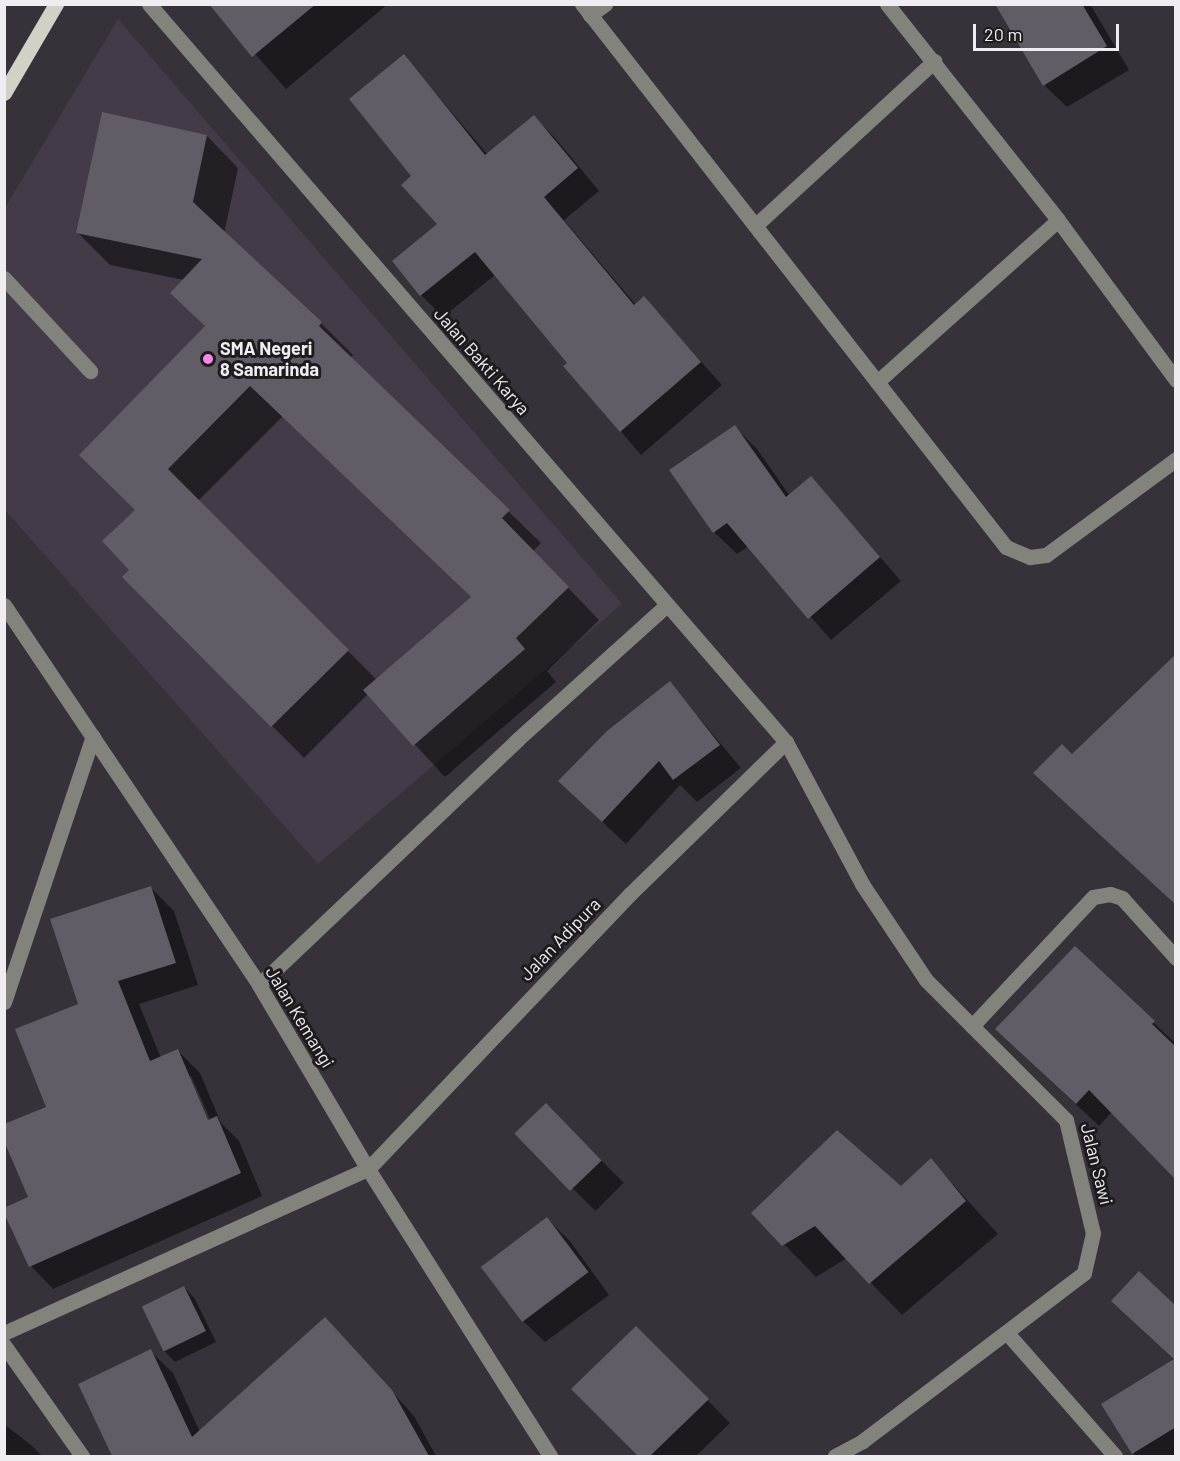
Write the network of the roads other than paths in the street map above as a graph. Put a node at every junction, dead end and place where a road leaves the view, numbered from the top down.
1 (56, 4) edge
2 (149, 4) edge
3 (605, 4) edge
4 (888, 4) edge
5 (586, 10) edge
6 (934, 61) junction
7 (4, 93) edge
8 (1058, 219) junction
9 (757, 224) junction
10 (4, 278) edge
11 (90, 371) dead end
12 (1176, 380) edge
13 (877, 382) junction
14 (1176, 459) edge
15 (4, 604) edge
16 (667, 605) junction
17 (93, 736) junction
18 (786, 742) junction
19 (1176, 958) edge
20 (259, 985) junction
21 (4, 1002) edge
22 (972, 1026) junction
23 (368, 1169) junction
24 (1007, 1333) junction
25 (4, 1334) edge
26 (4, 1345) edge
27 (82, 1456) edge
28 (550, 1456) edge
29 (835, 1456) edge
30 (1115, 1456) edge

1 - 7 main road
2 - 16 street, Jalan Bakti Karya
3 - 5 street
4 - 6 street
5 - 9 street
6 - 8 street
6 - 9 street
8 - 12 street
8 - 13 street
9 - 13 street
10 - 11 street
13 - 14 street
15 - 17 street, Jalan Kemangi
16 - 18 street, Jalan Bakti Karya
16 - 20 street
17 - 20 street, Jalan Kemangi
17 - 21 street
18 - 22 street, Jalan Sawi
18 - 23 street, Jalan Adipura
19 - 22 street
20 - 23 street, Jalan Kemangi
22 - 24 street, Jalan Sawi
23 - 25 street
23 - 28 street, Jalan Kemangi
24 - 29 street, Jalan Sawi
24 - 30 street
26 - 27 street

